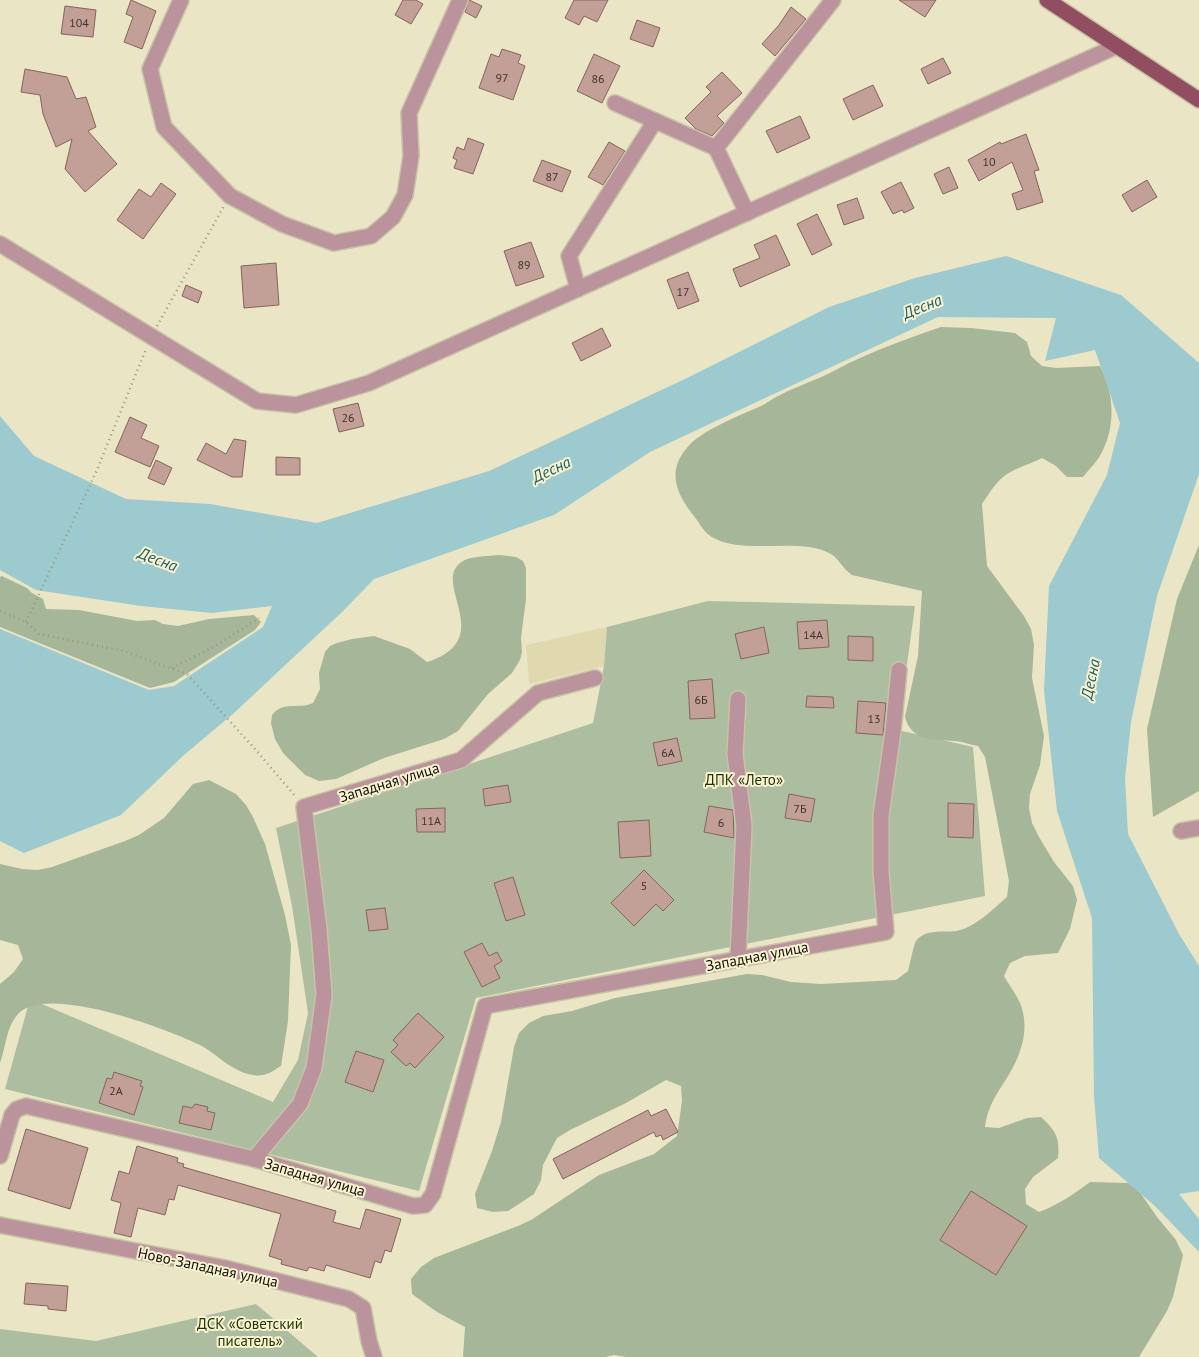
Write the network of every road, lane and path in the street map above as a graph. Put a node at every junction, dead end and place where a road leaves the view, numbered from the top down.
1 (181, 0) edge
2 (460, 0) edge
3 (833, 0) edge
4 (1047, 0) edge
5 (1117, 46) junction
6 (1199, 100) edge
7 (615, 103) dead end
8 (655, 121) junction
9 (716, 148) junction
10 (747, 213) junction
11 (0, 244) edge
12 (578, 289) junction
13 (96, 470) dead end
14 (0, 611) edge
15 (259, 618) dead end
16 (26, 622) junction
17 (172, 668) junction
18 (899, 670) dead end
19 (595, 678) dead end
20 (738, 699) dead end
21 (304, 807) junction
22 (1199, 828) edge
23 (1180, 831) dead end
24 (738, 959) junction
25 (0, 1156) edge
26 (254, 1159) junction
27 (0, 1225) edge
28 (374, 1357) edge

1 - 2 street
3 - 9 street
4 - 5 main road
5 - 6 main road
5 - 10 street
7 - 8 street
8 - 9 street
8 - 12 street
9 - 10 street
10 - 12 street
11 - 12 street
13 - 16 path
14 - 16 path
15 - 17 path
16 - 17 path
17 - 21 path
18 - 24 street, Западная улица
19 - 21 street, Западная улица
20 - 24 street
21 - 26 street, Западная улица
22 - 23 street
24 - 26 street, Западная улица
25 - 26 street
27 - 28 street, Ново-Западная улица

